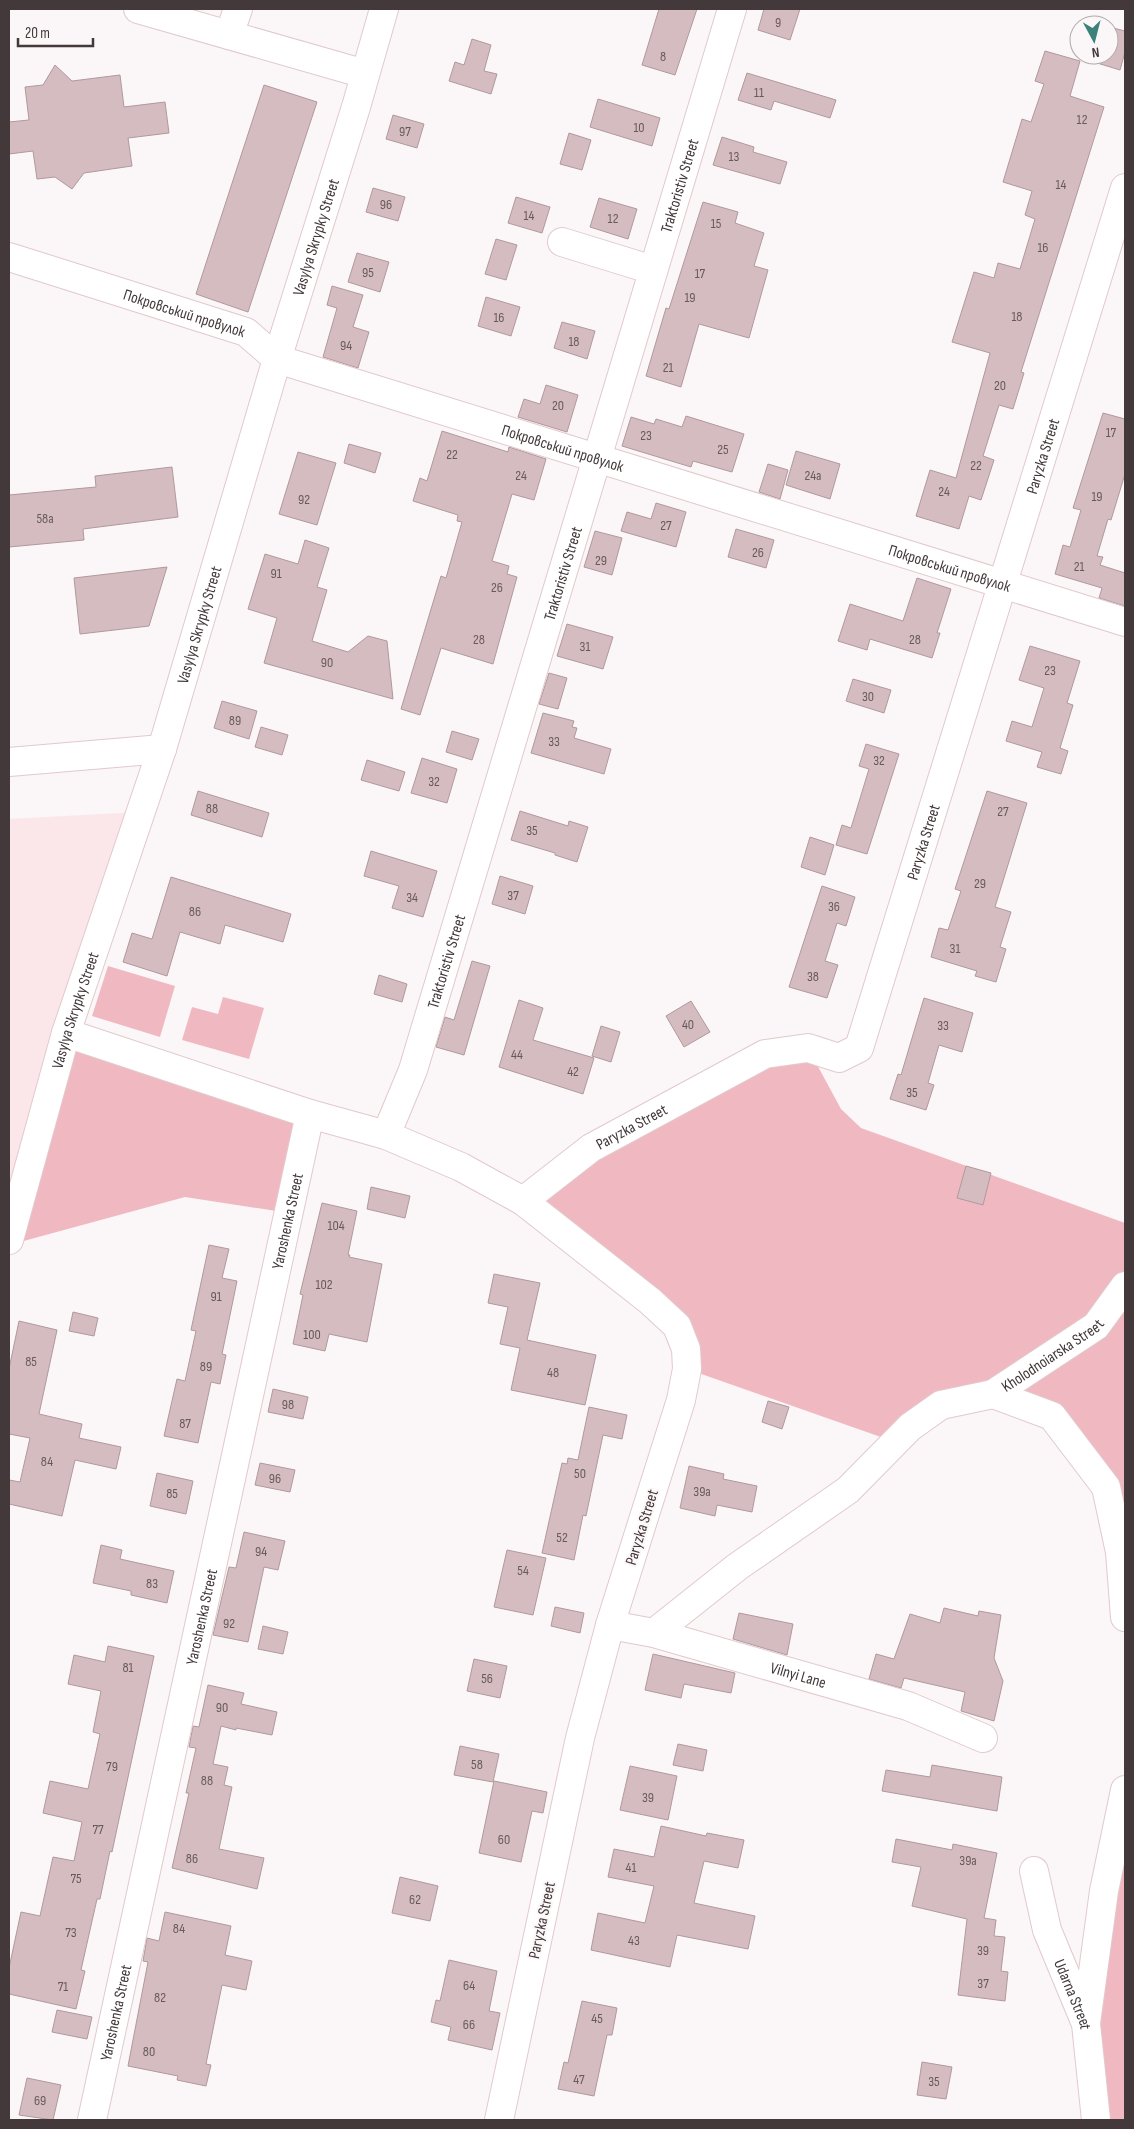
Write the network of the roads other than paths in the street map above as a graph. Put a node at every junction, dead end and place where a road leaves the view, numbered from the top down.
1 (138, 9) edge
2 (238, 9) edge
3 (384, 9) edge
4 (732, 9) edge
5 (230, 35) junction
6 (365, 74) junction
7 (1125, 188) edge
8 (562, 242) dead end
9 (9, 257) edge
10 (653, 270) junction
11 (277, 359) junction
12 (596, 458) junction
13 (1002, 583) junction
14 (1125, 622) edge
15 (162, 749) junction
16 (9, 762) edge
17 (66, 1033) junction
18 (310, 1114) junction
19 (386, 1135) junction
20 (523, 1201) junction
21 (9, 1240) edge
22 (1125, 1286) edge
23 (993, 1394) junction
24 (1125, 1616) edge
25 (610, 1625) junction
26 (654, 1633) junction
27 (983, 1738) dead end
28 (1125, 1790) edge
29 (1034, 1871) dead end
30 (1086, 2024) junction
31 (92, 2120) edge
32 (499, 2120) edge
33 (1096, 2120) edge

1 - 5 street
2 - 5 street
3 - 6 street, Vasylya Skrypky Street
4 - 10 street, Traktoristiv Street
5 - 6 street
6 - 11 street, Vasylya Skrypky Street
7 - 13 street, Paryzka Street
8 - 10 street
9 - 11 street, Покровський провулок
10 - 12 street, Traktoristiv Street
11 - 12 street, Покровський провулок
11 - 15 street, Vasylya Skrypky Street
12 - 13 street, Покровський провулок
12 - 19 street, Traktoristiv Street
13 - 14 street, Покровський провулок
13 - 20 street, Paryzka Street
15 - 16 street
15 - 17 street, Vasylya Skrypky Street
17 - 18 street
17 - 21 street, Vasylya Skrypky Street
18 - 19 street
18 - 31 street, Yaroshenka Street
19 - 20 street
20 - 25 street, Paryzka Street
22 - 23 street, Kholodnoiarska Street
23 - 24 street
23 - 26 street
25 - 26 street, Vilnyi Lane
25 - 32 street, Paryzka Street
26 - 27 street, Vilnyi Lane
28 - 30 street
29 - 30 street, Udarna Street
30 - 33 street, Udarna Street

